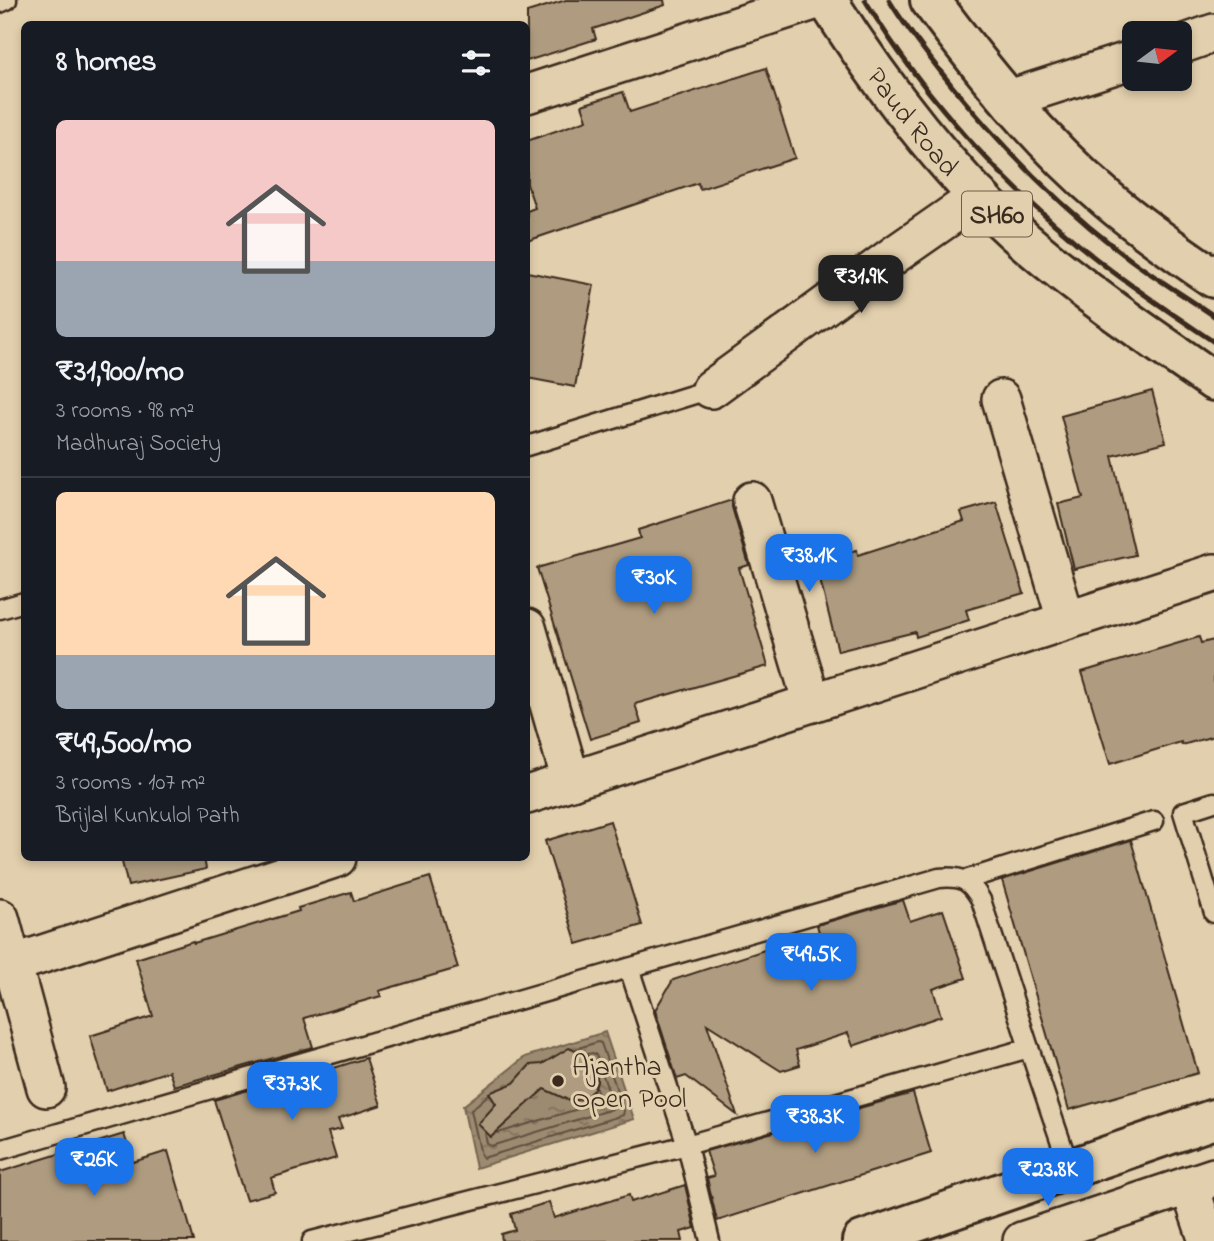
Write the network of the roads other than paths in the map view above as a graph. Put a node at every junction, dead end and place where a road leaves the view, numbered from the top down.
1 (7, 0) edge
2 (817, 0) edge
3 (827, 0) edge
4 (930, 0) edge
5 (0, 3) edge
6 (1214, 33) edge
7 (1192, 40) edge
8 (1122, 63) edge
9 (530, 93) edge
10 (1009, 99) junction
11 (979, 196) junction
12 (1214, 278) edge
13 (1214, 381) edge
14 (711, 389) joint
15 (1001, 399) dead end
16 (530, 445) edge
17 (752, 501) dead end
18 (1214, 573) edge
19 (21, 603) edge
20 (0, 609) edge
21 (1066, 620) junction
22 (530, 638) edge
23 (812, 703) junction
24 (571, 781) junction
25 (530, 794) edge
26 (1214, 802) edge
27 (1154, 821) dead end
28 (328, 861) edge
29 (965, 880) junction
30 (1214, 913) edge
31 (0, 918) edge
32 (6, 966) edge
33 (629, 968) junction
34 (1029, 1048) junction
35 (46, 1088) dead end
36 (1214, 1119) edge
37 (687, 1145) junction
38 (0, 1150) edge
39 (1070, 1169) junction
40 (1202, 1181) edge
41 (312, 1241) edge
42 (710, 1241) edge
43 (862, 1241) edge
44 (1022, 1241) edge
45 (1208, 1241) edge

1 - 5 lane
2 - 9 street
3 - 11 main road, Paud Road / SH60
4 - 10 main road
6 - 7 street
8 - 10 street
10 - 12 main road
11 - 13 main road, Paud Road / SH60
11 - 14 street
14 - 16 lane
15 - 21 street
17 - 23 street
18 - 21 street
19 - 20 lane
21 - 23 street
22 - 24 street
23 - 24 street
24 - 25 street
26 - 30 lane
27 - 29 lane
28 - 32 street
29 - 33 lane
29 - 34 lane
31 - 32 street
32 - 35 street
33 - 37 lane
33 - 38 lane
34 - 37 lane
34 - 39 lane
36 - 39 main road
37 - 41 lane
37 - 42 lane
39 - 43 main road
40 - 44 street
40 - 45 street

